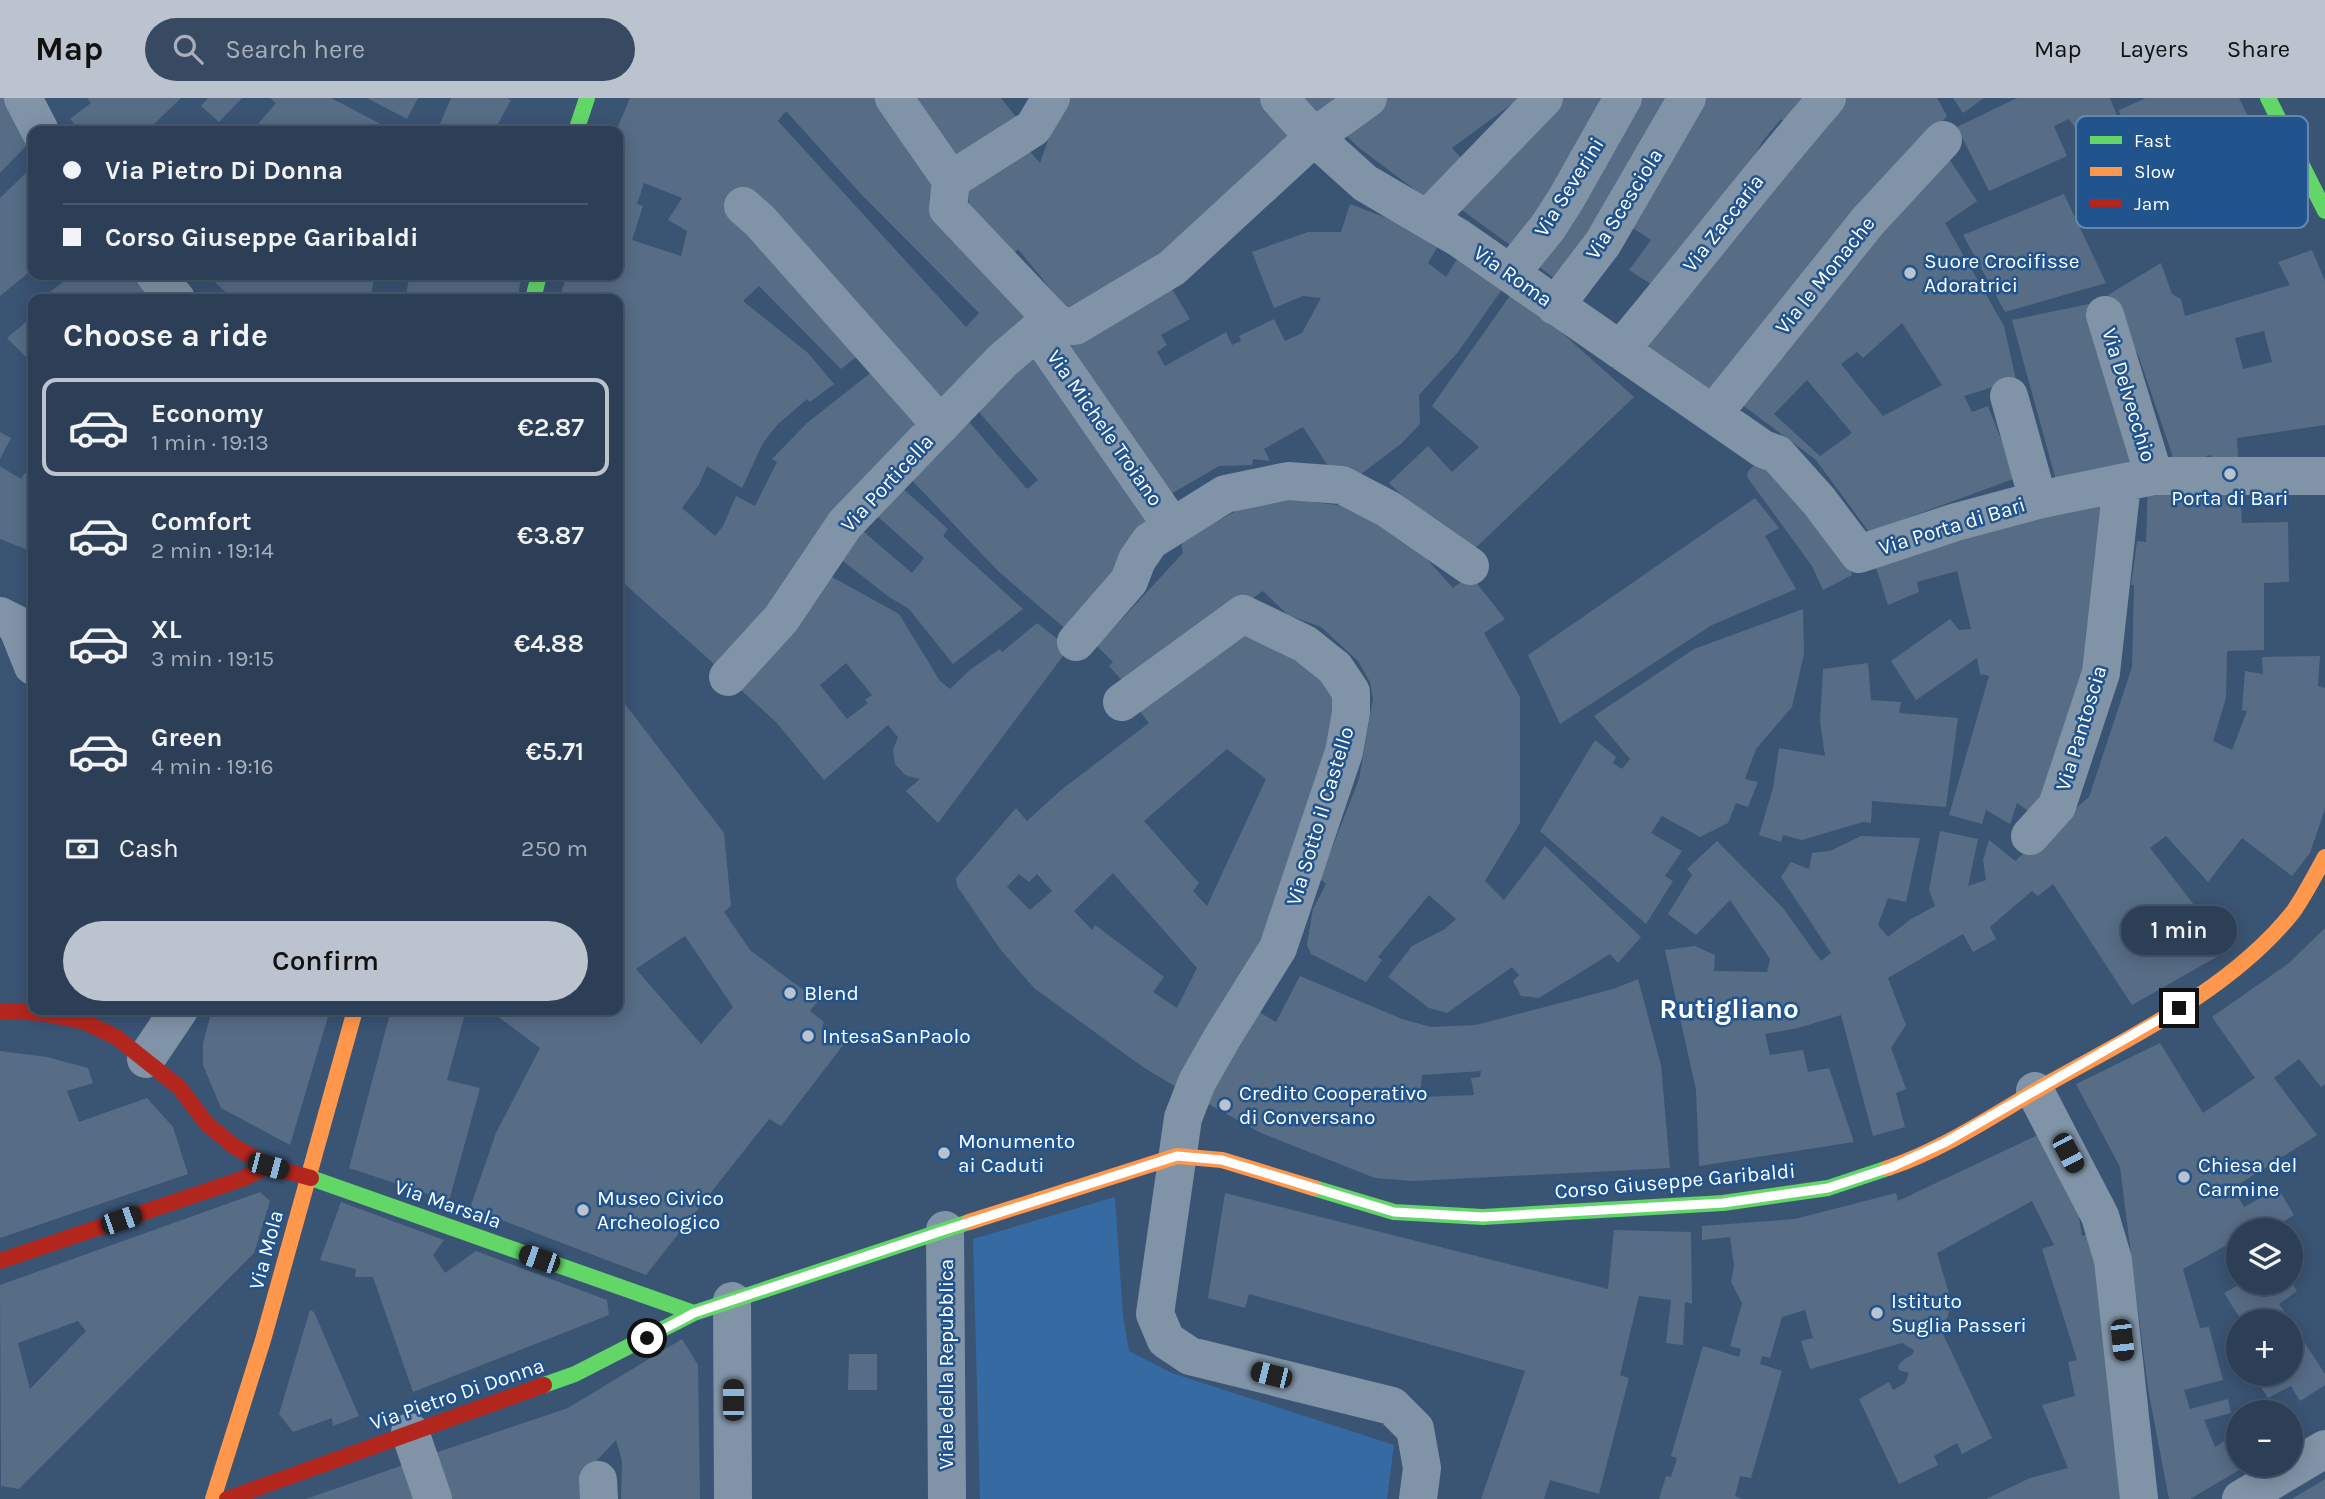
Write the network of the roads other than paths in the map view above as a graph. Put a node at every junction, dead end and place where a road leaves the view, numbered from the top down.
1 (23, 98) edge
2 (587, 98) edge
3 (894, 98) edge
4 (1051, 98) edge
5 (1279, 98) edge
6 (1368, 98) edge
7 (1544, 98) edge
8 (1623, 98) edge
9 (1687, 98) edge
10 (1827, 98) edge
11 (2268, 98) edge
12 (2277, 116) edge
13 (37, 126) edge
14 (578, 126) edge
15 (1314, 138) junction
16 (1943, 140) dead end
17 (2308, 177) edge
18 (950, 180) junction
19 (743, 206) dead end
20 (2325, 211) edge
21 (1427, 219) junction
22 (1511, 273) junction
23 (159, 280) edge
24 (172, 294) edge
25 (1555, 306) junction
26 (2105, 315) dead end
27 (1057, 328) junction
28 (1620, 350) junction
29 (2009, 396) dead end
30 (1713, 414) junction
31 (942, 425) junction
32 (2325, 476) edge
33 (2138, 480) junction
34 (2038, 500) junction
35 (1172, 526) junction
36 (1469, 566) dead end
37 (0, 616) edge
38 (1076, 642) dead end
39 (28, 654) edge
40 (728, 677) dead end
41 (1122, 702) dead end
42 (2030, 836) dead end
43 (2325, 857) edge
44 (0, 1011) edge
45 (28, 1012) edge
46 (52, 1015) edge
47 (176, 1015) edge
48 (354, 1015) edge
49 (146, 1059) junction
50 (2035, 1091) junction
51 (1177, 1156) junction
52 (268, 1166) junction
53 (307, 1177) junction
54 (945, 1230) junction
55 (0, 1261) edge
56 (732, 1301) junction
57 (694, 1313) junction
58 (410, 1432) junction
59 (2325, 1449) edge
60 (213, 1499) edge
61 (227, 1499) edge
62 (433, 1499) edge
63 (733, 1499) edge
64 (947, 1499) edge
65 (1418, 1499) edge
66 (2139, 1499) edge
67 (2241, 1499) edge

1 - 13 street
2 - 14 main road
3 - 18 street
4 - 18 street
5 - 15 street, Via Roma
6 - 15 street, Via Porticella
7 - 21 street
8 - 22 street, Via Severini
9 - 25 street, Via Scesciola
10 - 28 street, Via Zaccaria
11 - 12 main road
15 - 21 street, Via Roma
15 - 27 street, Via Porticella
16 - 30 street, Via le Monache
17 - 20 main road
18 - 27 street, Via Michele Troiano
19 - 31 street
21 - 22 street, Via Roma
22 - 25 street, Via Roma
23 - 24 street
25 - 28 street, Via Roma
26 - 33 street, Via Delvecchio
27 - 31 street, Via Porticella
27 - 35 street, Via Michele Troiano
28 - 30 street, Via Roma
29 - 34 street
30 - 34 street, Via Porta di Bari
31 - 40 street, Via Porticella
32 - 33 street, Via Porta di Bari
33 - 34 street, Via Porta di Bari
33 - 42 street, Via Pantoscia
35 - 36 street
35 - 38 street
37 - 39 street
41 - 51 street, Via Sotto il Castello
43 - 50 main road, Corso Giuseppe Garibaldi
44 - 45 main road, Via Marsala
46 - 49 main road, Via Marsala
47 - 49 street
48 - 53 main road, Via Mola
49 - 52 main road, Via Marsala
50 - 51 main road, Corso Giuseppe Garibaldi
50 - 66 street
51 - 54 main road, Via Pietro Di Donna
51 - 65 street
52 - 53 main road, Via Marsala
52 - 55 main road
53 - 57 main road, Via Marsala
53 - 60 main road, Via Mola
54 - 56 main road, Via Pietro Di Donna
54 - 64 street, Viale della Repubblica
56 - 57 main road, Via Pietro Di Donna
56 - 63 street
57 - 58 main road, Via Pietro Di Donna
58 - 61 main road, Via Pietro Di Donna
58 - 62 street
59 - 67 street

